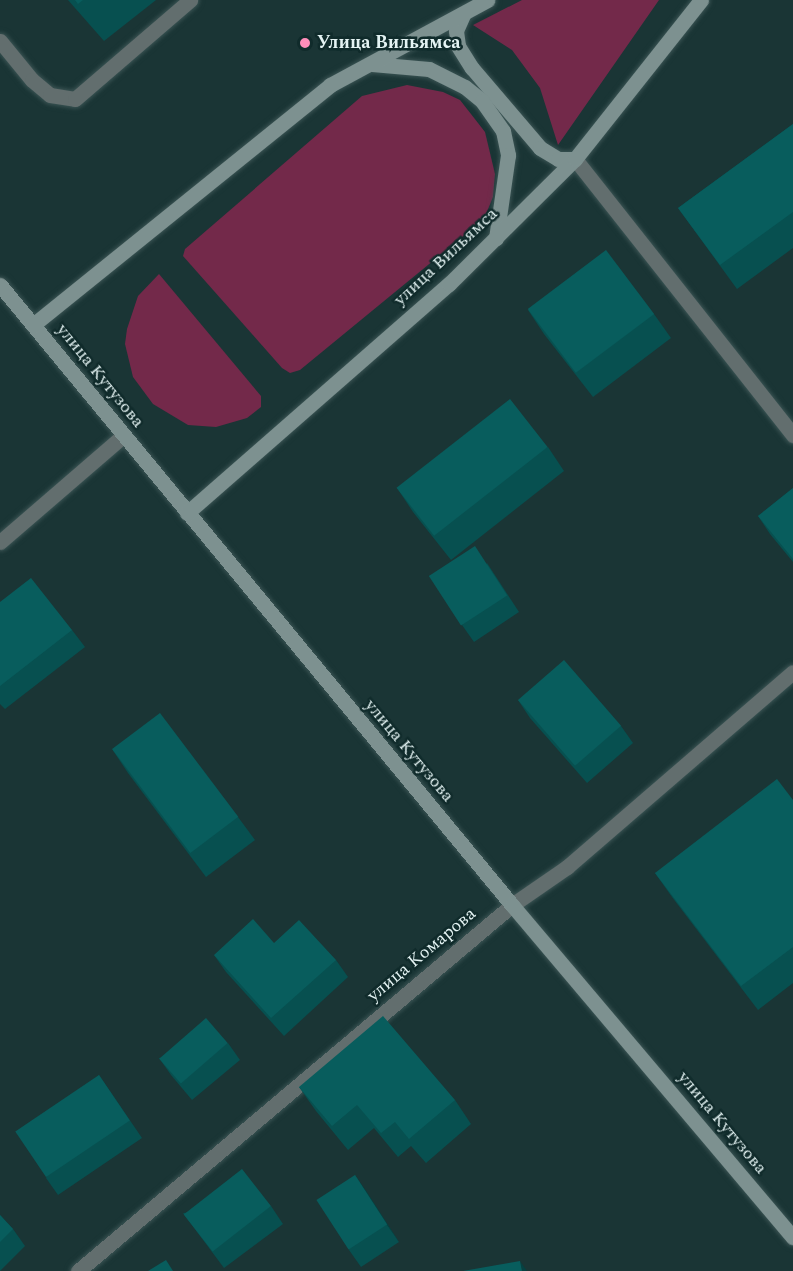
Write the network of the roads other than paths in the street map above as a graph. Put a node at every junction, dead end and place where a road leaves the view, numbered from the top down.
1 (190, 0) edge
2 (487, 0) edge
3 (701, 0) edge
4 (463, 15) junction
5 (0, 41) edge
6 (371, 64) junction
7 (575, 159) junction
8 (496, 237) junction
9 (0, 285) edge
10 (33, 325) junction
11 (793, 435) edge
12 (123, 436) junction
13 (188, 513) junction
14 (0, 542) edge
15 (793, 672) edge
16 (512, 905) junction
17 (793, 1237) edge
18 (78, 1271) edge

1 - 5 street
2 - 4 street
3 - 7 street, улица Вильямса
4 - 6 street
4 - 7 street
6 - 8 street
6 - 10 street
7 - 8 street, улица Вильямса
7 - 11 street
8 - 13 street, улица Вильямса
9 - 10 street, улица Кутузова
10 - 12 street, улица Кутузова
12 - 13 street, улица Кутузова
12 - 14 street
13 - 16 street, улица Кутузова
15 - 16 street, улица Комарова
16 - 17 street, улица Кутузова
16 - 18 street, улица Комарова

